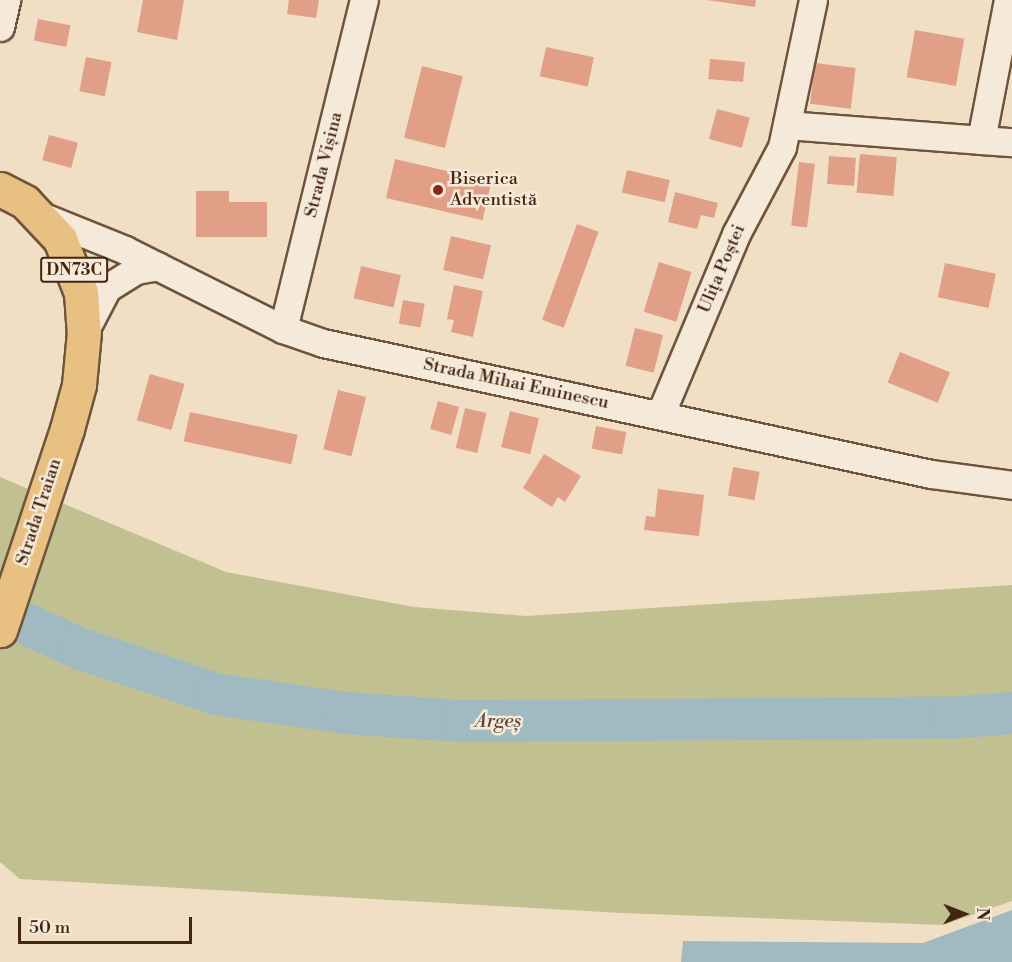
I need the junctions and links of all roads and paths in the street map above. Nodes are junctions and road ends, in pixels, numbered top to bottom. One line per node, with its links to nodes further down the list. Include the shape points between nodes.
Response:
1 (6, 0): 5 (street)
2 (364, 0): 12 (street, Strada Vișina)
3 (813, 0): 6 (street, Ulița Poștei)
4 (1008, 0): 7 (street)
5 (0, 27)
6 (787, 125): 7 (street); 14 (street, Ulița Poștei, via 775,164 736,234)
7 (981, 140): 8 (street)
8 (1012, 142)
9 (0, 189): 10 (main road, DN73C)
10 (41, 216): 11 (street, Strada Mihai Eminescu); 13 (main road, DN73C, via 70,260 81,293)
11 (158, 266): 12 (street, Strada Mihai Eminescu); 13 (street, DN73C, via 136,270 107,288)
12 (283, 329): 14 (street, Strada Mihai Eminescu, via 323,343)
13 (84, 332): 16 (main road, Strada Traian / DN73C, via 79,385 67,429)
14 (660, 415): 15 (street, Strada Mihai Eminescu, via 931,474)
15 (1012, 485)
16 (0, 630)

